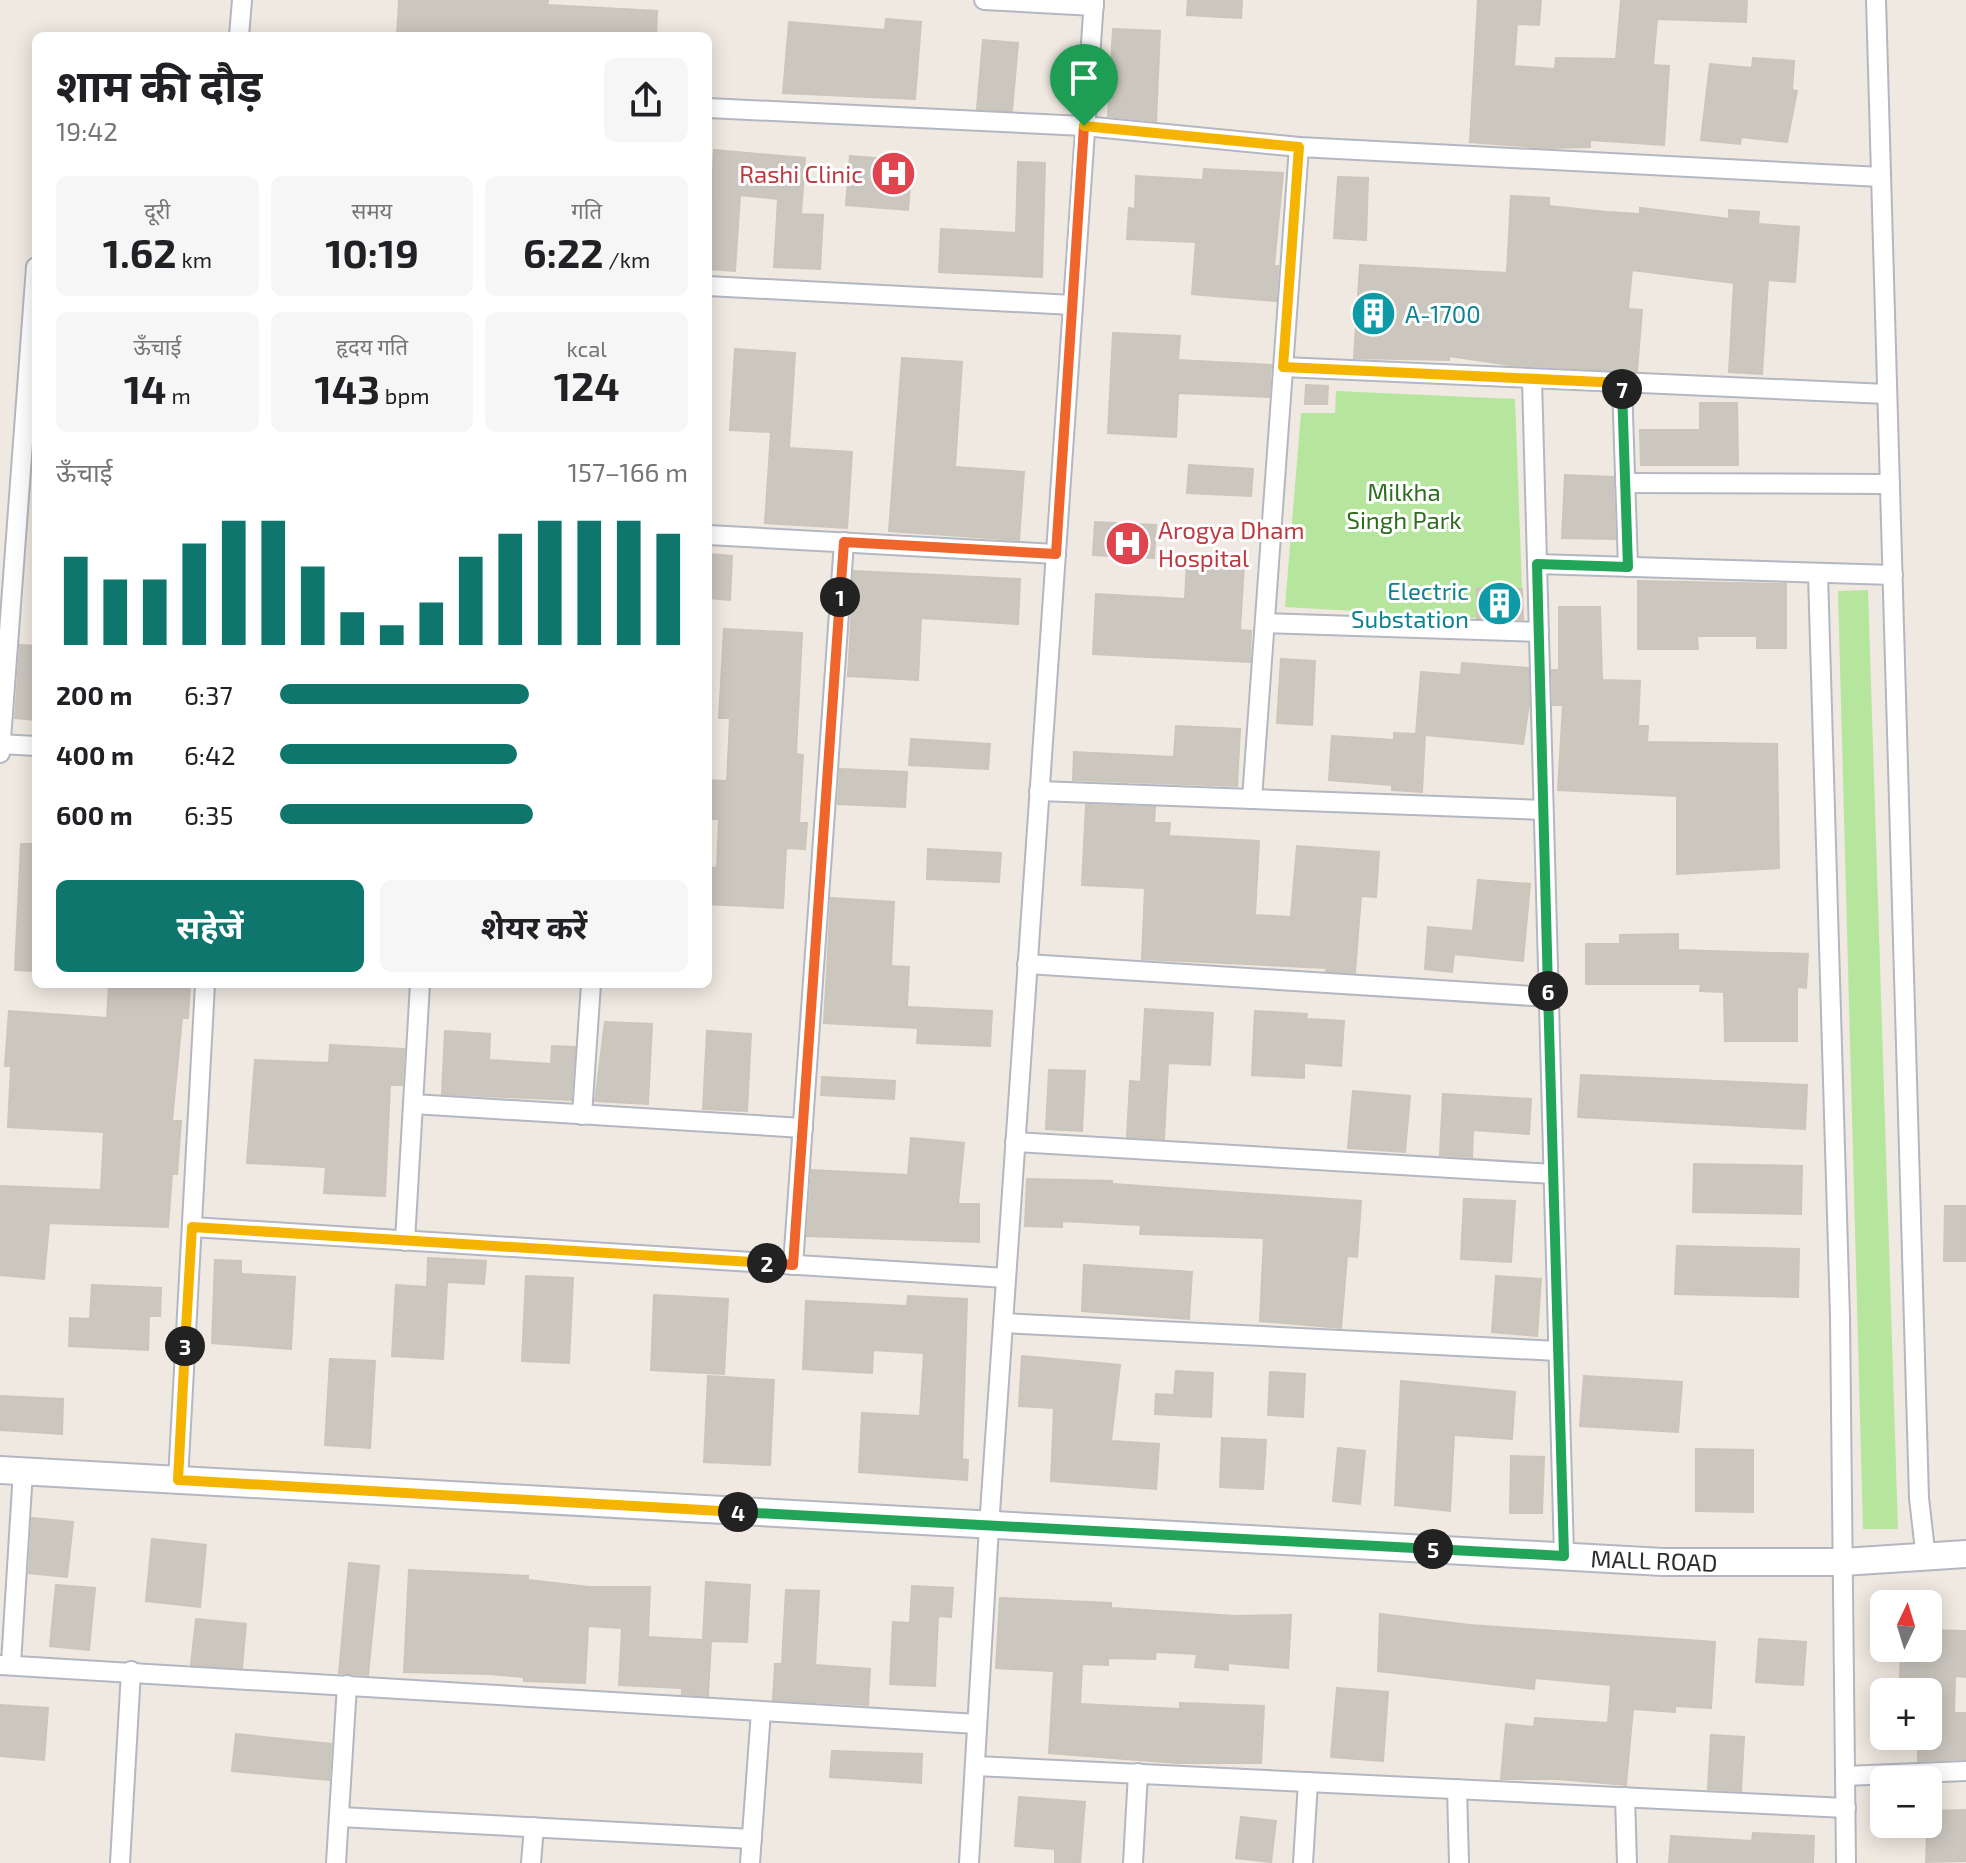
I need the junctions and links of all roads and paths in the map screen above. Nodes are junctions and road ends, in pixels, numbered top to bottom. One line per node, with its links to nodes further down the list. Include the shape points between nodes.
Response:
1 (242, 0): 5 (street)
2 (984, 0): 4 (street)
3 (1876, 0): 9 (street)
4 (1094, 3): 7 (street)
5 (239, 32)
6 (712, 108): 7 (street)
7 (1084, 126): 8 (street); 11 (street)
8 (1299, 147): 9 (street); 13 (street)
9 (1881, 177): 16 (street)
10 (712, 286): 11 (street)
11 (1073, 305): 21 (street)
12 (32, 320): 28 (street)
13 (1283, 367): 14 (street); 26 (street)
14 (1532, 379): 15 (street); 22 (street)
15 (1622, 383): 16 (street); 17 (street)
16 (1887, 394): 18 (street)
17 (1625, 483): 18 (street); 23 (street)
18 (1890, 484): 25 (street)
19 (712, 535): 20 (street)
20 (844, 542): 21 (street); 41 (street)
21 (1056, 554): 31 (street)
22 (1537, 564): 23 (street); 27 (street)
23 (1628, 567): 24 (street)
24 (1818, 574): 25 (street); 56 (street)
25 (1893, 575): 55 (street, via 1919,1498)
26 (1265, 623): 27 (street); 32 (street)
27 (1539, 632): 33 (street)
28 (0, 744): 29 (street); 30 (street)
29 (32, 746)
30 (0, 753)
31 (1039, 791): 32 (street); 34 (street)
32 (1252, 799): 33 (street)
33 (1543, 810): 38 (street)
34 (1027, 964): 38 (street); 42 (street)
35 (205, 988): 44 (street)
36 (420, 988): 39 (street)
37 (591, 988): 40 (street)
38 (1548, 997): 43 (street)
39 (413, 1104): 40 (street); 45 (street)
40 (582, 1115): 41 (street)
41 (803, 1128): 46 (street)
42 (1015, 1142): 43 (street); 47 (street)
43 (1553, 1174): 49 (street)
44 (192, 1227): 45 (street); 51 (street)
45 (405, 1241): 46 (street)
46 (793, 1265): 47 (street)
47 (1006, 1278): 48 (street)
48 (1003, 1323): 49 (street); 52 (street)
49 (1558, 1351): 54 (street)
50 (11, 1470): 51 (street, MALL ROAD); 57 (street)
51 (178, 1480): 52 (street, MALL ROAD)
52 (989, 1527): 54 (street, MALL ROAD); 61 (street)
53 (1966, 1554): 55 (street, MALL ROAD)
54 (1564, 1556): 56 (street, MALL ROAD)
55 (1926, 1559): 56 (street, MALL ROAD)
56 (1843, 1562): 65 (street)
57 (5, 1664): 58 (street)
58 (131, 1671): 59 (street); 73 (street)
59 (347, 1685): 60 (street); 70 (street)
60 (761, 1711): 61 (street); 72 (street)
61 (977, 1724): 62 (street)
62 (975, 1766): 64 (street); 77 (street)
63 (1966, 1771): 65 (street)
64 (1138, 1773): 66 (street); 78 (street)
65 (1845, 1776): 69 (street)
66 (1308, 1782): 67 (street); 79 (street)
67 (1457, 1789): 68 (street); 80 (street)
68 (1625, 1797): 69 (street); 81 (street)
69 (1846, 1808): 82 (street)
70 (340, 1817): 71 (street); 74 (street)
71 (534, 1827): 72 (street); 75 (street)
72 (752, 1839): 76 (street)
73 (120, 1863)
74 (336, 1863)
75 (531, 1863)
76 (750, 1863)
77 (969, 1863)
78 (1133, 1863)
79 (1303, 1863)
80 (1459, 1863)
81 (1627, 1863)
82 (1846, 1863)

